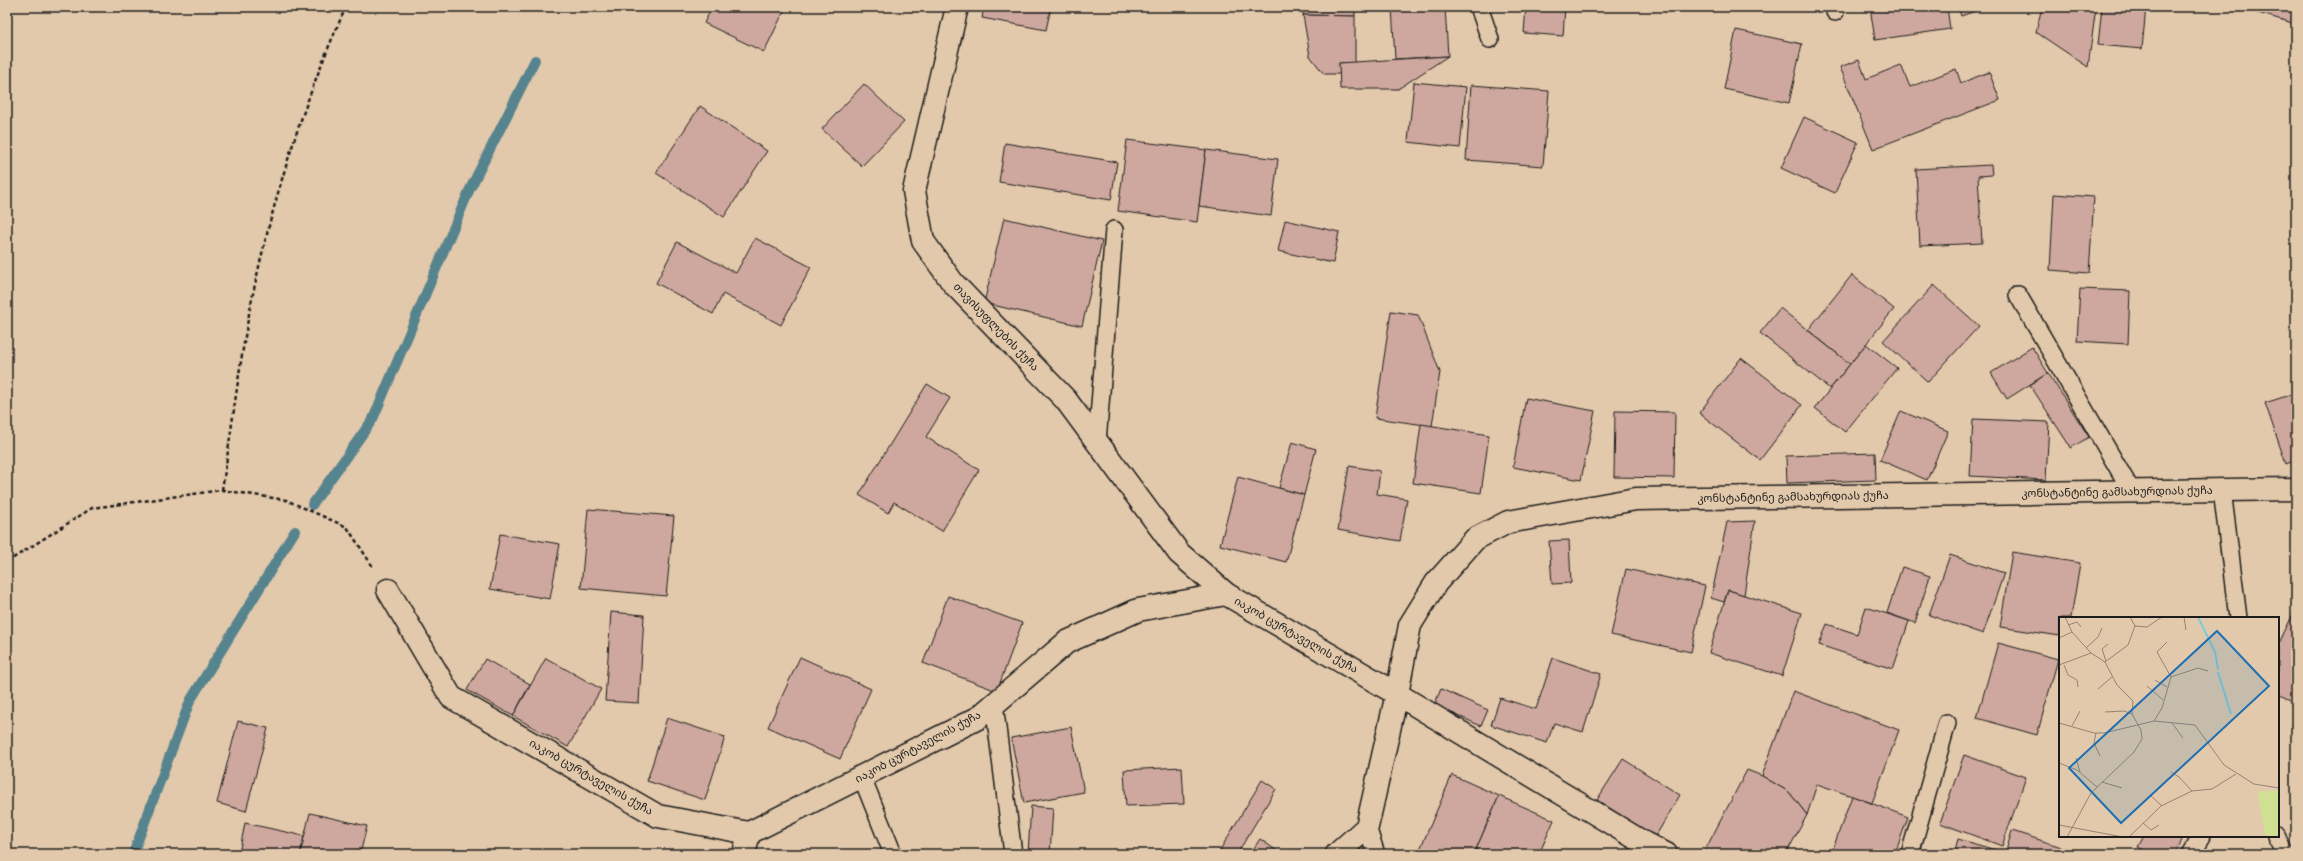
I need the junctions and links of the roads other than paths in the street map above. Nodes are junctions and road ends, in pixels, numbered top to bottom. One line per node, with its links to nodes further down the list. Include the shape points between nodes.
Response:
1 (957, 7): 6 (street, თავისუფლების ქუჩა, via 914,191 923,241 954,283 1066,400)
2 (1480, 7): 3 (lane)
3 (1490, 39)
4 (1114, 230): 6 (lane)
5 (2018, 295): 9 (lane)
6 (1097, 442): 11 (street, თავისუფლების ქუჩა, via 1178,553)
7 (2296, 489): 8 (street, კონსტანტინე გამსახურდიას ქუჩა)
8 (2222, 490): 9 (street, კონსტანტინე გამსახურდიას ქუჩა); 12 (lane)
9 (2132, 492): 13 (street, კონსტანტინე გამსახურდიას ქუჩა, via 1636,499 1508,522 1475,538 1436,583 1410,626)
10 (388, 590): 18 (street, იაკობ ცურტაველის ქუჩა, via 451,698 658,816)
11 (1226, 594): 13 (street, იაკობ ცურტაველის ქუჩა); 14 (street, იაკობ ცურტაველის ქუჩა, via 1138,610 1067,642)
12 (2238, 617)
13 (1397, 694): 17 (street, კონსტანტინე გამსახურდიას ქუჩა); 26 (street, იაკობ ცურტაველის ქუჩა)
14 (994, 704): 16 (street, იაკობ ცურტაველის ქუჩა, via 978,718); 23 (lane)
15 (1947, 723): 27 (lane)
16 (862, 777): 18 (street, იაკობ ცურტაველის ქუჩა); 22 (lane)
17 (1367, 826): 24 (street); 25 (lane)
18 (749, 833): 21 (street)
19 (2201, 837): 28 (lane)
20 (2277, 837): 29 (lane)
21 (744, 854)
22 (894, 854)
23 (1013, 854)
24 (1336, 854)
25 (1376, 854)
26 (1666, 854)
27 (1910, 854)
28 (2191, 854)
29 (2286, 854)

